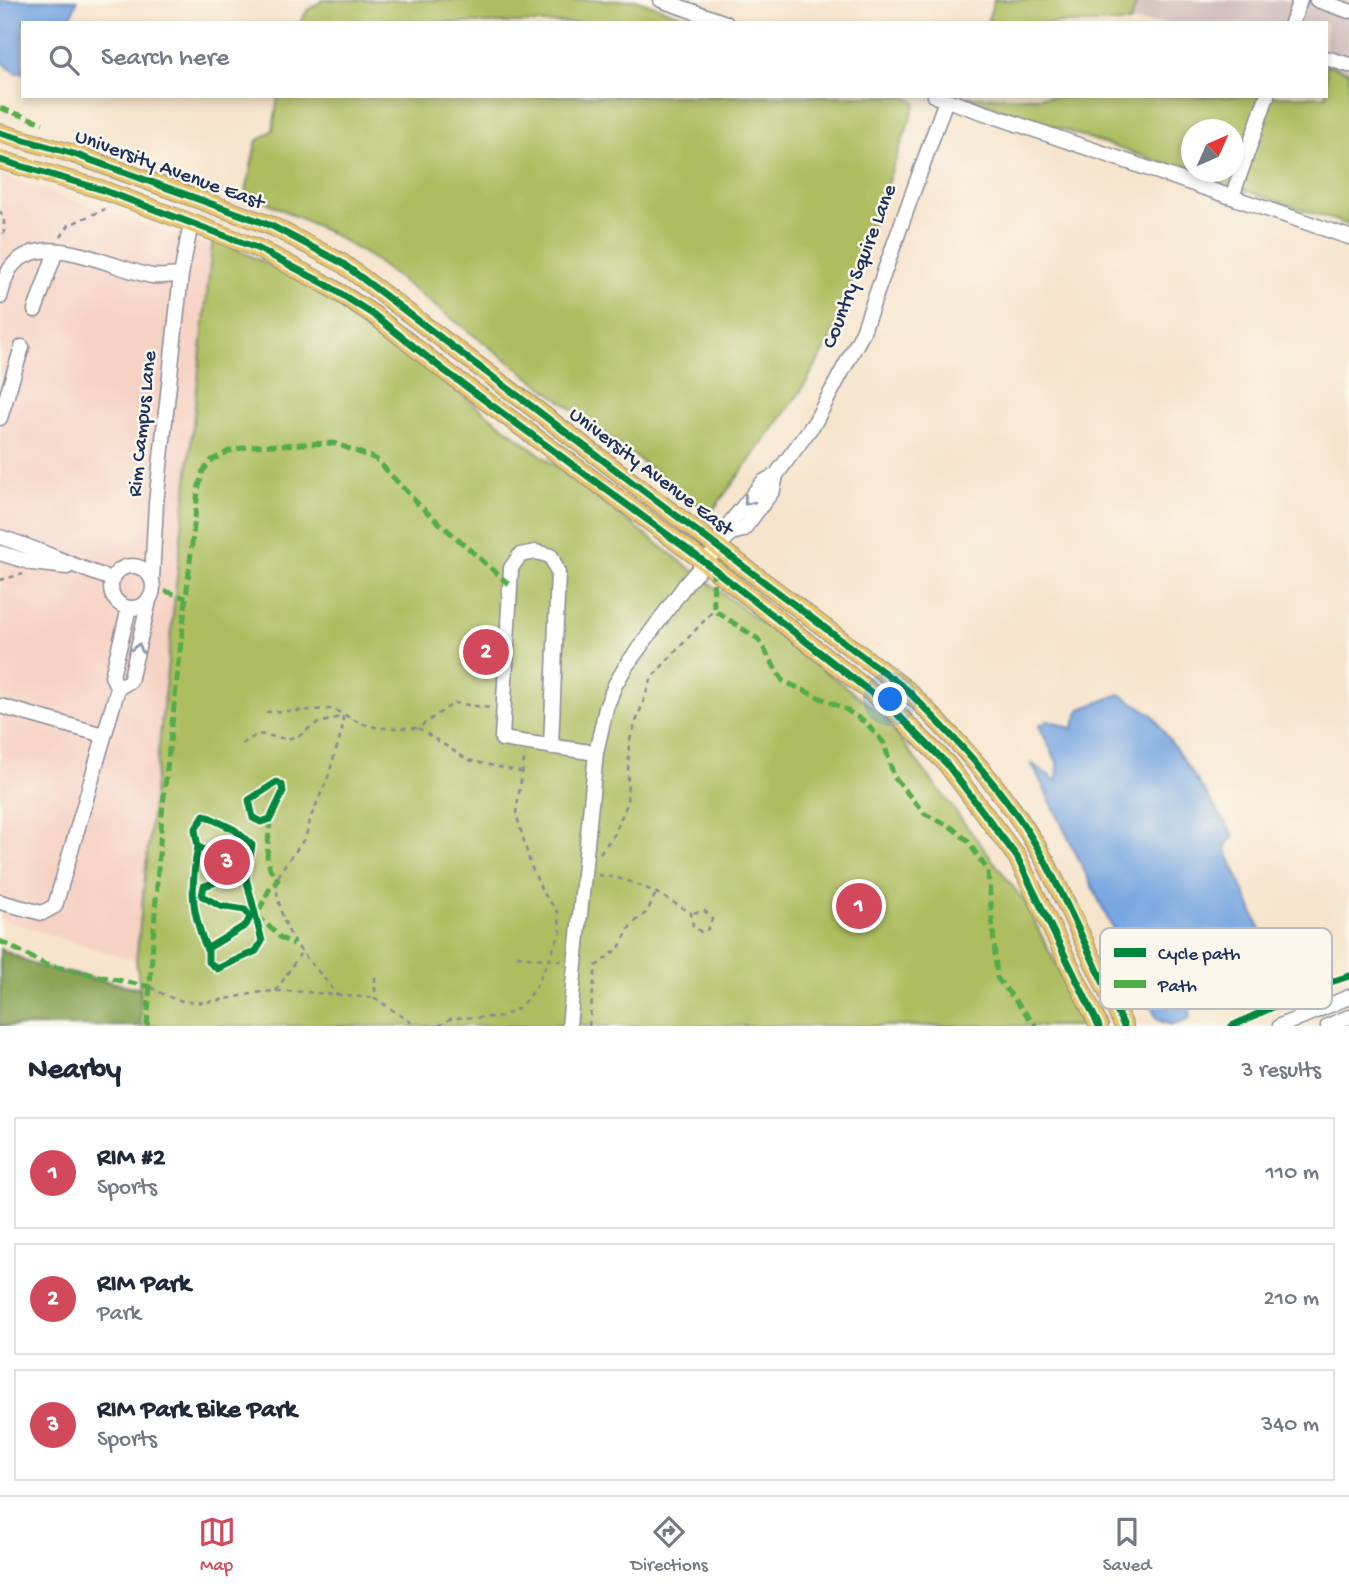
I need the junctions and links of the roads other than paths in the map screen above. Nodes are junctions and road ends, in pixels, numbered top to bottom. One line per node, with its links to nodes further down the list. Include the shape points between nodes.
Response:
1 (661, 0): 5 (street)
2 (1300, 0): 6 (street)
3 (1317, 0): 4 (street)
4 (1349, 11)
5 (720, 21)
6 (1293, 21)
7 (1328, 59): 8 (street)
8 (1349, 65)
9 (940, 98): 13 (street); 23 (street, Country Squire Lane, via 862,334 816,422 776,475 763,482 730,523)
10 (1266, 98): 13 (street)
11 (0, 133): 23 (main road, University Avenue East, via 74,154 260,221 342,263)
12 (0, 160): 14 (main road, University Avenue East, via 100,189)
13 (1232, 197): 15 (street)
14 (191, 223): 17 (street, Rim Campus Lane); 25 (main road, University Avenue East, via 259,249 374,315)
15 (1349, 237)
16 (55, 249): 17 (street, via 154,276); 18 (street, via 15,263); 19 (street)
17 (181, 275): 27 (street, Rim Campus Lane)
18 (0, 297)
19 (35, 310)
20 (22, 347): 21 (street)
21 (0, 418)
22 (0, 537): 26 (street)
23 (725, 540): 25 (street, Country Squire Lane); 37 (main road, University Avenue East, via 907,690 962,744 1044,860)
24 (0, 553): 26 (street, via 32,564)
25 (706, 563): 35 (street, Country Squire Lane, via 626,666 606,708); 44 (main road, University Avenue East, via 892,709 946,763 1017,857)
26 (76, 568): 28 (street)
27 (152, 578): 28 (street, via 132,565); 29 (street, via 154,590)
28 (112, 579): 30 (street, via 112,594)
29 (149, 601): 30 (street); 31 (street, one-way to 29, via 130,681)
30 (129, 608): 31 (street, via 112,676)
31 (118, 688): 33 (street)
32 (0, 706): 33 (street)
33 (103, 735): 36 (street, via 55,906 42,914)
34 (551, 747): 34 (street, via 502,739 511,568 520,555 536,552 551,556 558,573); 35 (street)
35 (596, 753): 43 (street, Country Squire Lane)
36 (0, 902)
37 (1100, 976)
38 (1349, 997): 39 (street)
39 (1332, 1004)
40 (1116, 1009): 45 (main road, University Avenue East)
41 (1320, 1009): 46 (street)
42 (1349, 1017): 47 (street)
43 (569, 1026)
44 (1099, 1026)
45 (1124, 1026)
46 (1280, 1026)
47 (1328, 1026)

